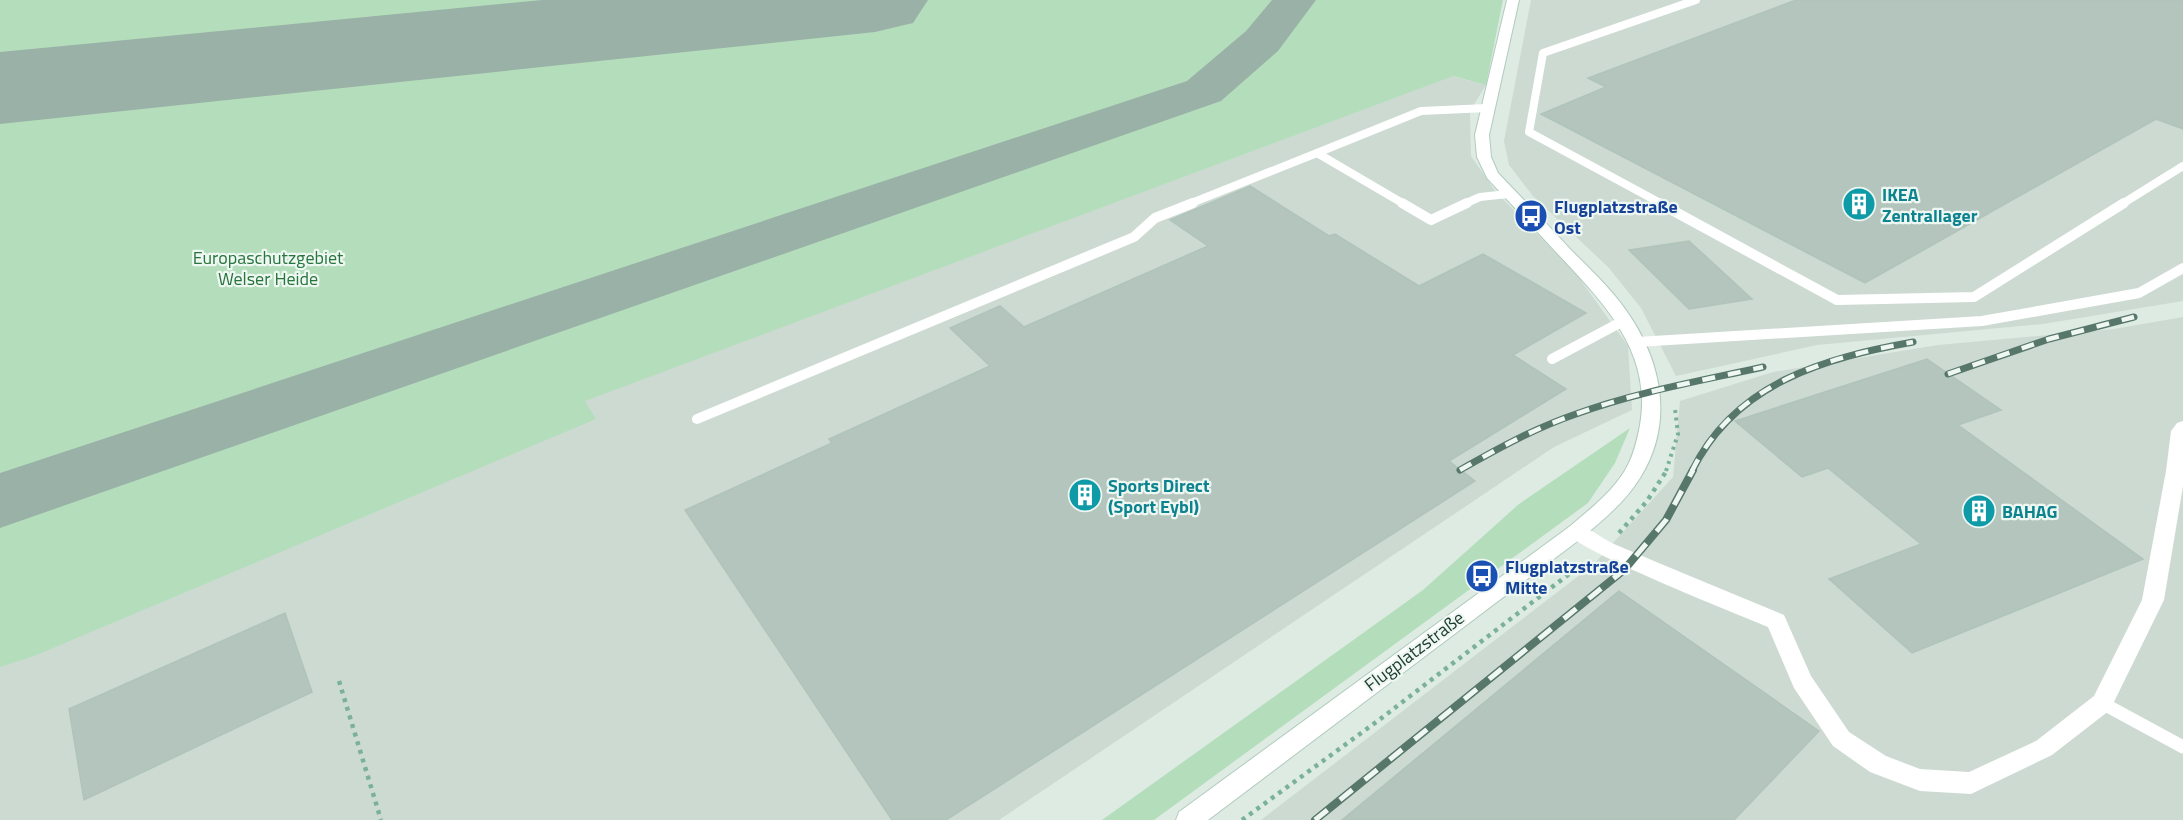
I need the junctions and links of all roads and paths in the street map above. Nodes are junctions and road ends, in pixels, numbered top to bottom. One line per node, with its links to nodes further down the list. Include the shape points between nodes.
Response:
1 (1514, 0): 3 (street, Flugplatzstraße)
2 (1696, 0): 5 (lane, via 1543,53 1528,132 1837,300 1974,297)
3 (1488, 108): 4 (lane, via 1421,111); 6 (street, Flugplatzstraße, via 1482,135 1484,157 1492,175)
4 (1317, 153): 6 (lane, via 1431,220 1480,197); 12 (lane, via 1155,218 1134,237)
5 (2183, 166)
6 (1508, 194): 8 (street, Flugplatzstraße, via 1583,269)
7 (2183, 268): 9 (lane, via 2139,293 1982,321)
8 (1625, 320): 9 (street, Flugplatzstraße); 10 (lane)
9 (1637, 342): 14 (street, Flugplatzstraße, via 1653,403 1646,445 1632,475 1608,505)
10 (1552, 359)
11 (1675, 406): 15 (path, via 1677,436 1664,478 1637,515)
12 (697, 418)
13 (2183, 427): 17 (street, via 2153,600)
14 (1576, 532): 15 (street); 20 (street, Flugplatzstraße)
15 (1604, 548): 17 (street, via 1776,621 1802,681 1841,739 1878,764 1920,780 1971,783 2044,748); 21 (path)
16 (339, 681): 19 (path)
17 (2102, 702): 18 (lane)
18 (2183, 747)
19 (381, 820)
20 (1188, 820)
21 (1242, 820)

